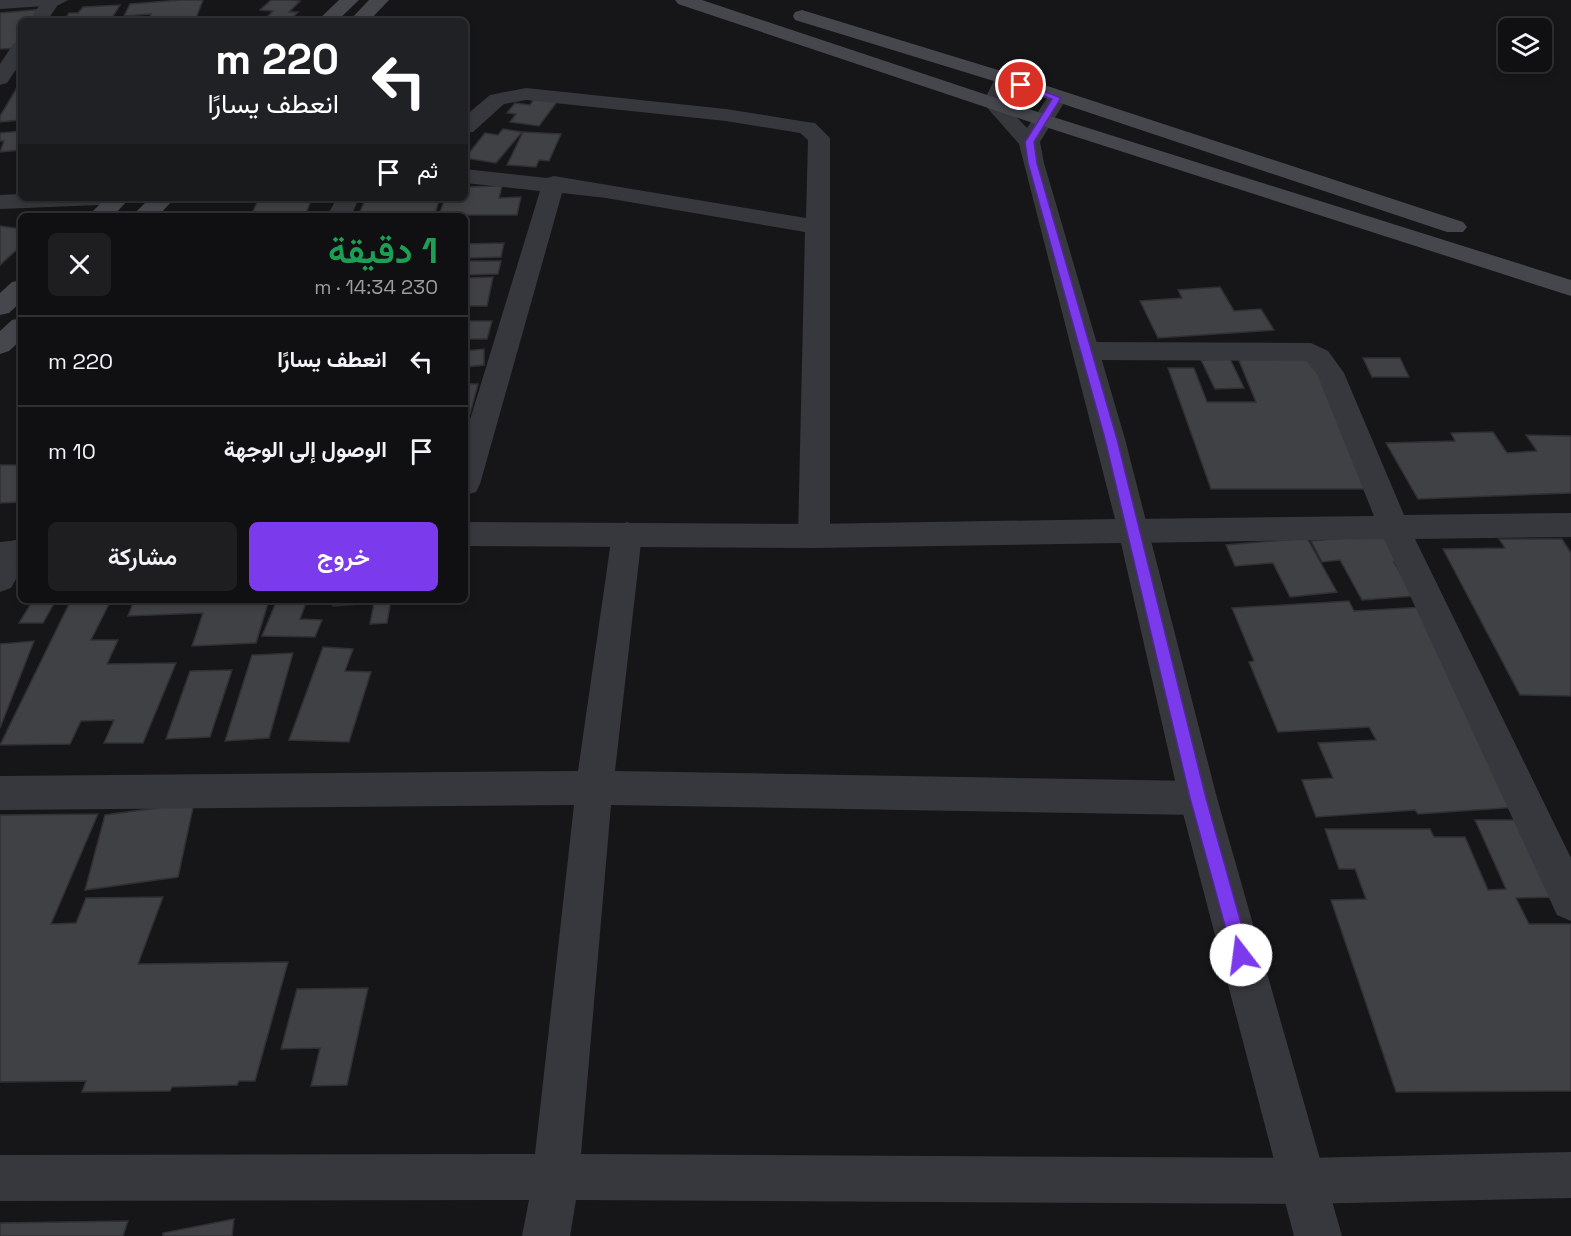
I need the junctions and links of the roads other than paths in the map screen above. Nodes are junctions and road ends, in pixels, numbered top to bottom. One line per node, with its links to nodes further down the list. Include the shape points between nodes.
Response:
1 (52, 0): 2 (street); 6 (street); 8 (street)
2 (59, 0)
3 (350, 0): 9 (main road)
4 (380, 0): 10 (main road)
5 (684, 0): 15 (main road)
6 (0, 4)
7 (786, 11): 12 (main road)
8 (40, 18)
9 (329, 18)
10 (361, 18)
11 (18, 52): 13 (street)
12 (1004, 78): 14 (main road); 15 (street)
13 (0, 79)
14 (1057, 98): 17 (street); 27 (main road)
15 (993, 103): 17 (main road)
16 (468, 124): 26 (street, via 497,99 526,94 726,115 807,128 819,138)
17 (1036, 131): 28 (main road); 33 (street, via 1033,163)
18 (468, 176): 19 (street)
19 (554, 183): 26 (street); 34 (street)
20 (25, 201): 23 (street)
21 (116, 201): 24 (main road)
22 (161, 201): 25 (main road)
23 (0, 202)
24 (102, 213)
25 (147, 213)
26 (816, 227): 40 (street)
27 (1470, 232)
28 (1571, 288)
29 (18, 291): 30 (main road)
30 (0, 307)
31 (18, 329): 32 (main road)
32 (0, 345)
33 (1087, 351): 36 (street, via 1311,352 1330,373); 37 (street)
34 (468, 473)
35 (1571, 525): 36 (street)
36 (1394, 527): 37 (street); 46 (street)
37 (1133, 531): 40 (street); 45 (street)
38 (468, 534): 39 (street)
39 (627, 534): 40 (street); 43 (street)
40 (814, 536)
41 (12, 552): 42 (street)
42 (0, 579)
43 (594, 788): 44 (street); 45 (street); 49 (street)
44 (0, 793)
45 (1198, 798): 51 (street)
46 (1559, 845): 47 (street)
47 (1571, 901)
48 (1571, 1175): 51 (street)
49 (556, 1176): 50 (street); 51 (street); 52 (street)
50 (0, 1178)
51 (1303, 1181): 53 (street)
52 (546, 1236)
53 (1318, 1236)

